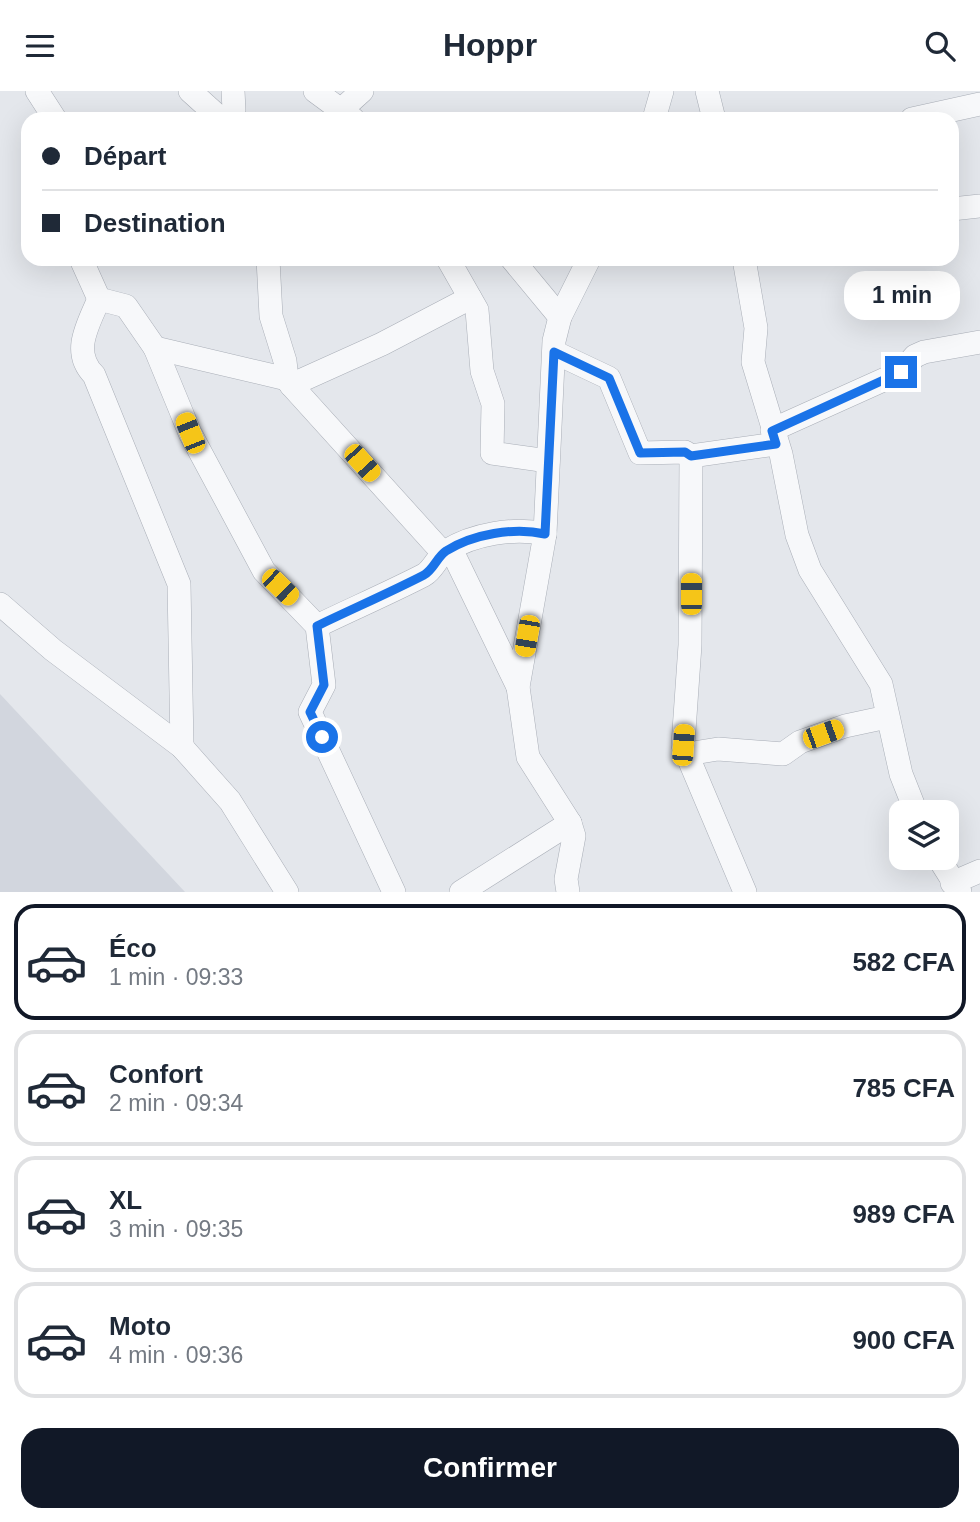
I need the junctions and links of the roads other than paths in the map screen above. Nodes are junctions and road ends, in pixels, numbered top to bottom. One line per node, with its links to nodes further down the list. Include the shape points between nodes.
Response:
1 (37, 91): 9 (street)
2 (190, 91): 10 (street)
3 (233, 91): 11 (street)
4 (315, 91): 12 (street)
5 (362, 91): 13 (street)
6 (662, 91): 14 (street)
7 (707, 91): 15 (street)
8 (980, 104): 16 (street)
9 (50, 112)
10 (214, 112)
11 (231, 112)
12 (343, 112)
13 (349, 112)
14 (656, 112)
15 (712, 112)
16 (944, 112)
17 (980, 206): 18 (street)
18 (959, 208)
19 (83, 266): 26 (street)
20 (268, 266): 31 (street, via 271,316)
21 (452, 266): 25 (street)
22 (518, 266): 27 (street)
23 (586, 266): 27 (street)
24 (745, 266): 32 (street, via 755,328 753,362)
25 (470, 298): 31 (street, via 382,344); 34 (street, via 477,310 482,372 493,404 492,453)
26 (99, 299): 29 (street, via 126,306); 41 (street, via 84,333 83,358 180,584)
27 (560, 317): 30 (street)
28 (980, 342): 32 (street, via 924,352 901,372)
29 (155, 348): 31 (street); 38 (street, via 190,433 264,571)
30 (554, 352): 33 (street, via 609,378 640,453 685,452); 34 (street)
31 (289, 382): 36 (street)
32 (774, 437): 33 (street); 40 (street, via 810,570 881,684)
33 (691, 456): 42 (street, via 690,645 683,745)
34 (548, 461): 35 (street)
35 (545, 534): 36 (street, via 484,535); 39 (street)
36 (447, 551): 38 (street, via 428,573); 39 (street)
37 (0, 604): 41 (street)
38 (317, 626): 49 (street, via 324,685 310,712)
39 (517, 687): 44 (street, via 528,757)
40 (887, 717): 42 (street, via 800,742 783,754 718,749); 43 (street)
41 (182, 747): 48 (street, via 230,800)
42 (687, 754): 52 (street)
43 (911, 800)
44 (570, 823): 50 (street); 51 (street, via 574,836)
45 (946, 870): 47 (street)
46 (980, 871): 47 (street)
47 (956, 887)
48 (287, 892)
49 (394, 892)
50 (461, 892)
51 (568, 892)
52 (745, 892)

